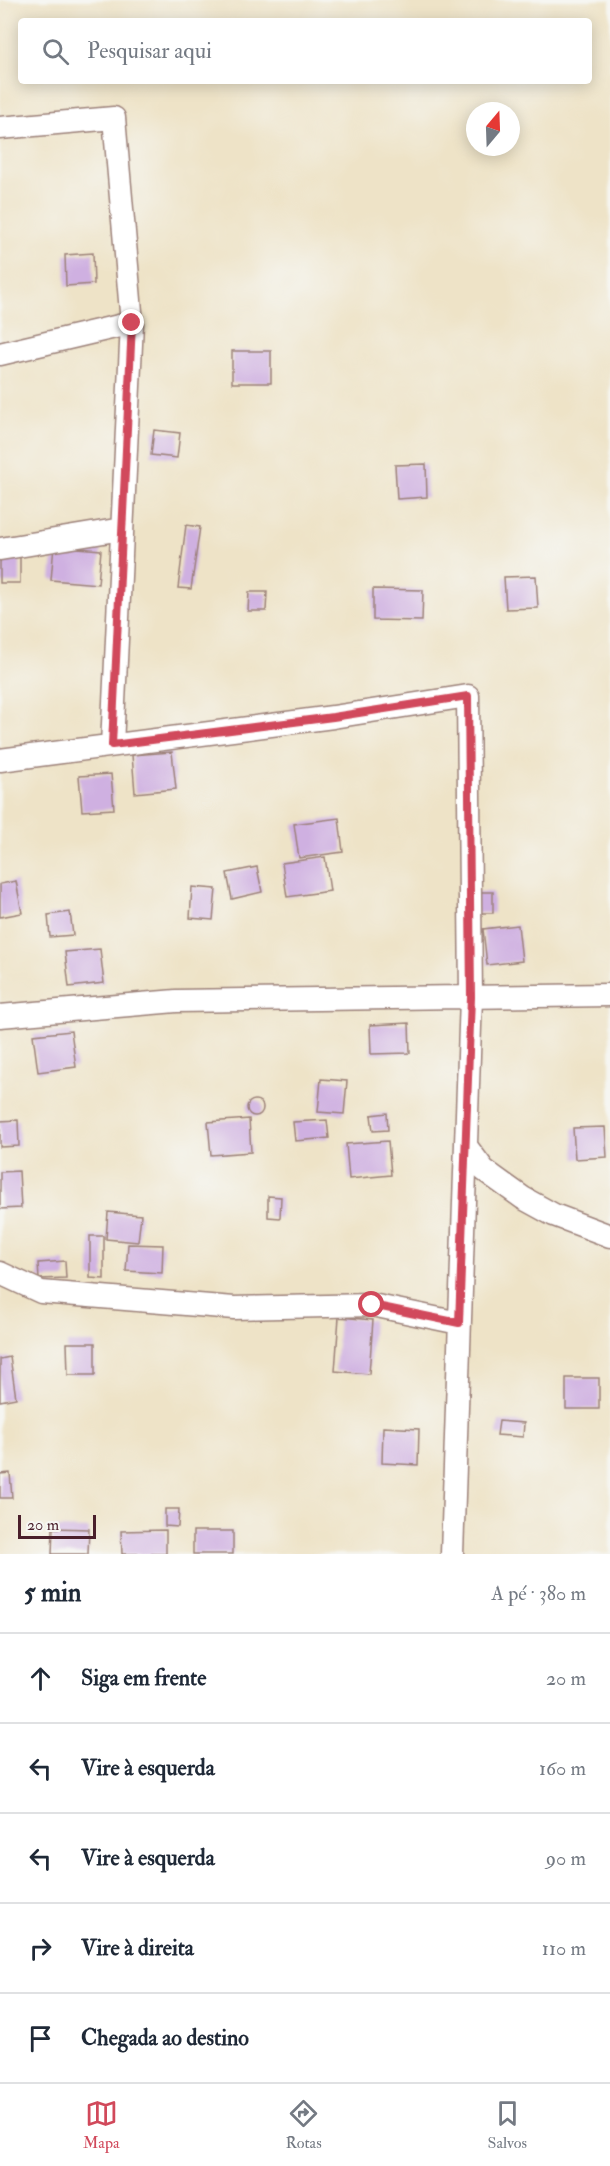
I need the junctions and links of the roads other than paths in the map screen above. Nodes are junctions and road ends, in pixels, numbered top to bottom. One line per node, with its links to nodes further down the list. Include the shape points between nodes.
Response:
1 (0, 128): 2 (street, via 114,118)
2 (132, 323): 3 (street); 4 (street)
3 (0, 354)
4 (122, 529): 5 (street); 6 (street)
5 (0, 549)
6 (112, 745): 7 (street); 9 (street, via 468,696)
7 (0, 760)
8 (610, 995): 9 (street)
9 (471, 997): 10 (street, via 176,1001); 11 (street)
10 (0, 1016)
11 (466, 1146): 12 (street, via 484,1170 523,1198 554,1215); 14 (street)
12 (610, 1236)
13 (0, 1273): 14 (street, via 41,1292 234,1308 372,1305)
14 (459, 1323): 15 (street)
15 (452, 1554)

